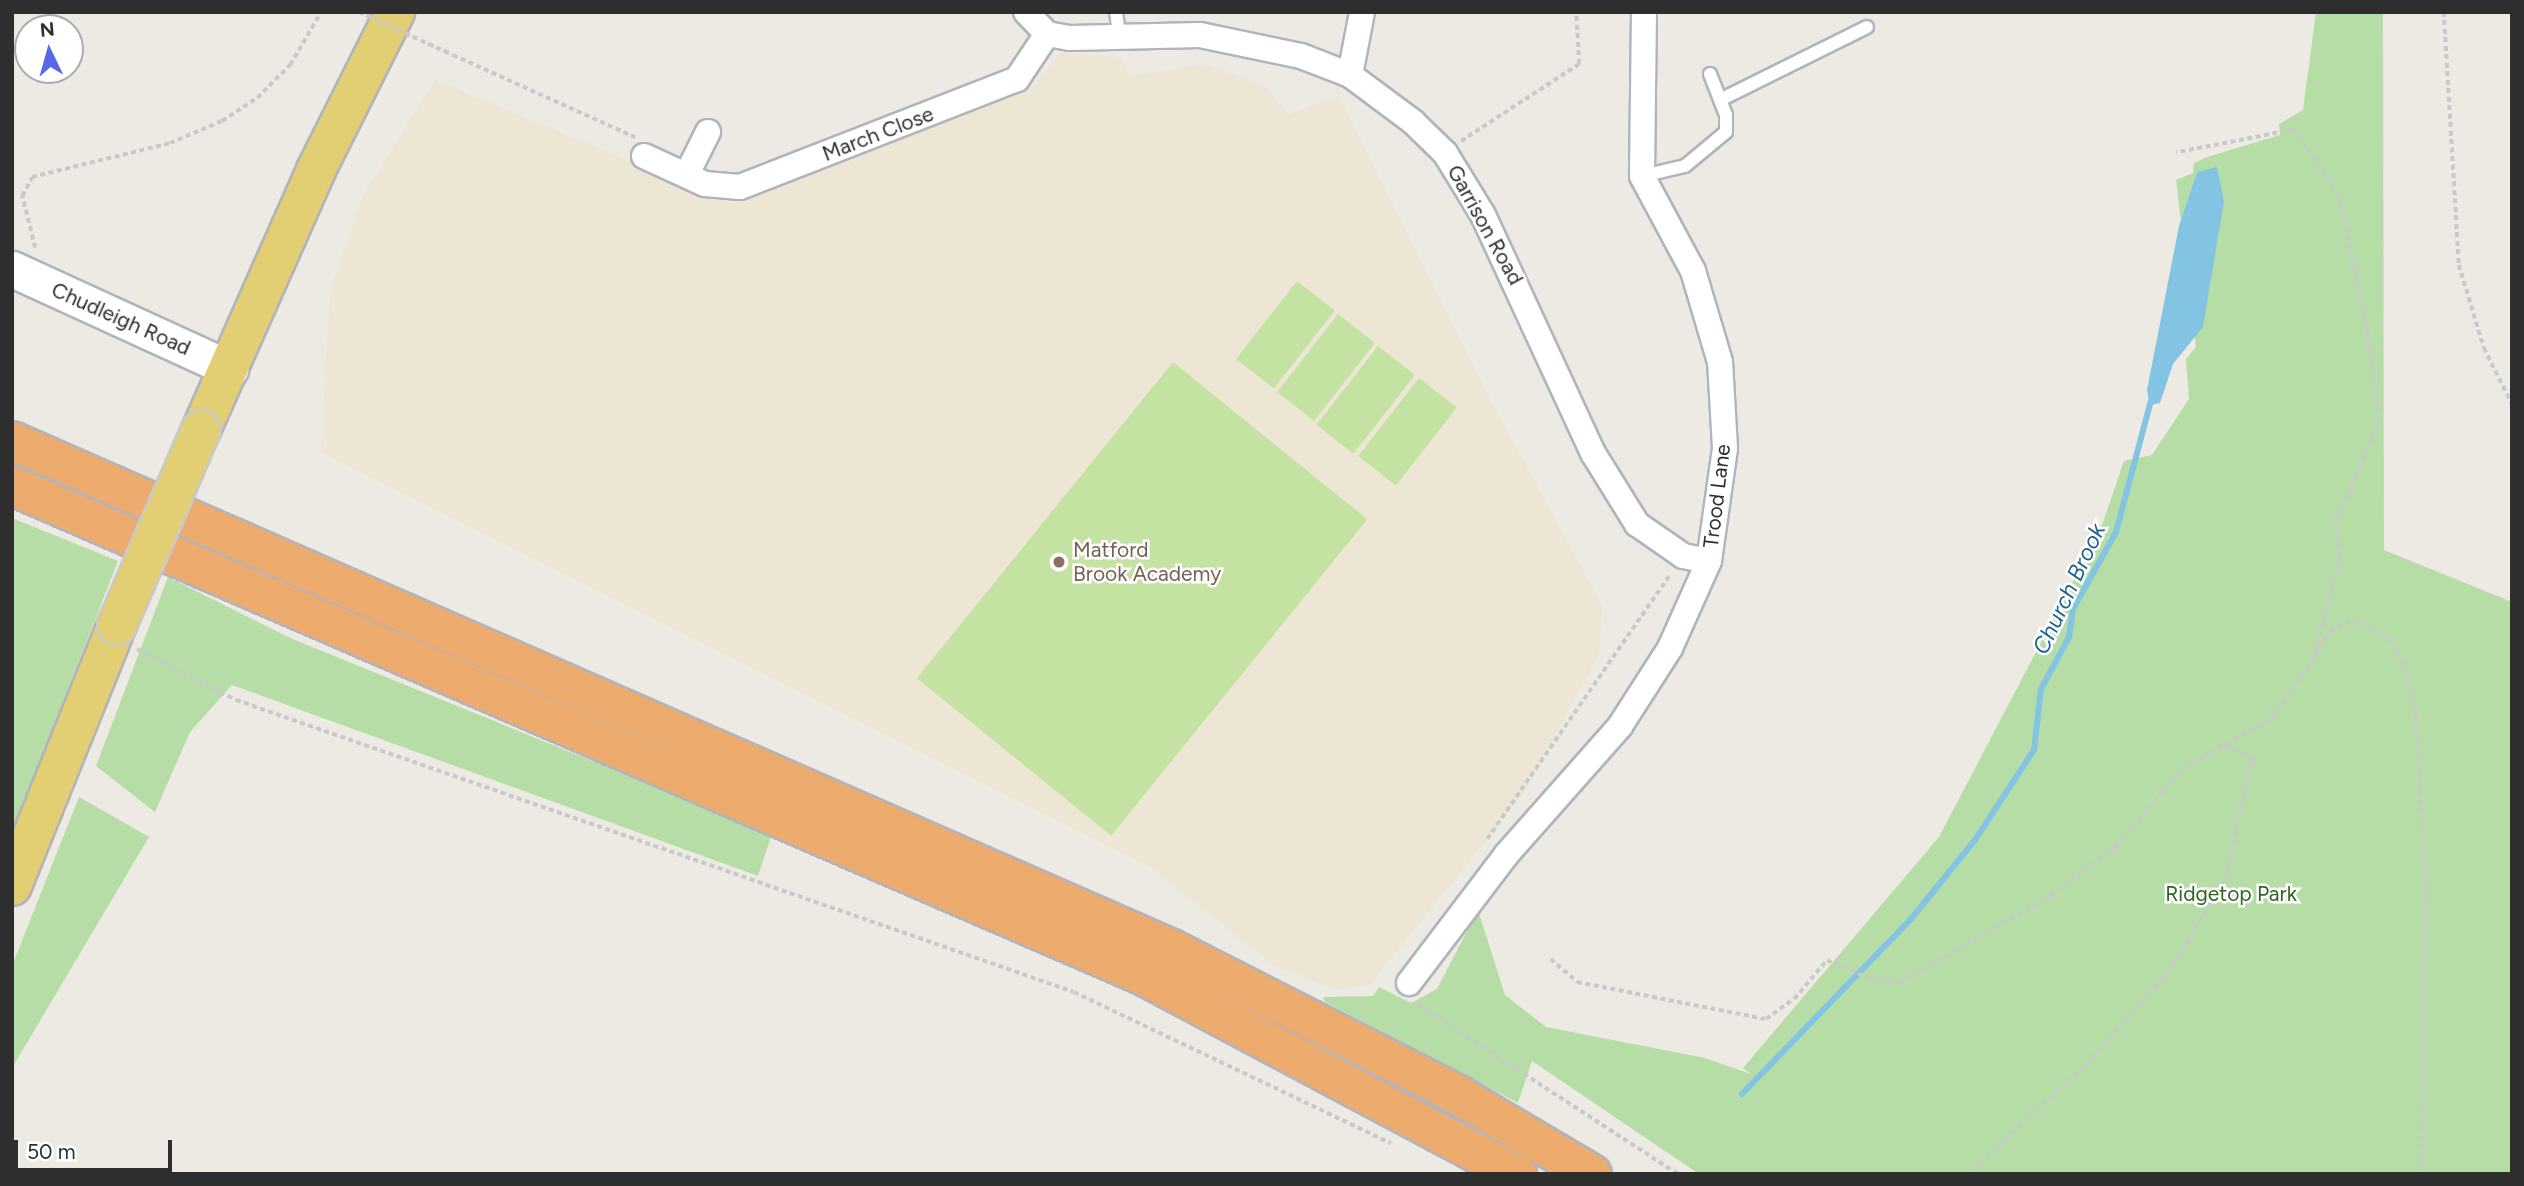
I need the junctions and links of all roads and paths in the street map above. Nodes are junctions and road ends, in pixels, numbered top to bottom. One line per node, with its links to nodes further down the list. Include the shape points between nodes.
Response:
1 (321, 12): 22 (path, via 290,65 222,121 170,143 23,184 36,254)
2 (359, 12): 19 (path, bridge, via 621,128 635,137)
3 (395, 12): 23 (main road, via 316,170)
4 (1026, 12): 11 (street)
5 (1116, 12): 12 (lane)
6 (1362, 12): 14 (street)
7 (1576, 12): 17 (path, via 1579,64 1530,91)
8 (1644, 12): 21 (street, Trood Lane)
9 (2444, 12): 24 (path, via 2459,265 2484,348)
10 (1867, 27): 15 (lane)
11 (1048, 34): 12 (street, Garrison Road); 20 (street, March Close, via 1031,66 991,91 740,187 705,184)
12 (1120, 41): 14 (street, Garrison Road, via 1224,38)
13 (1710, 74): 15 (lane)
14 (1350, 75): 17 (street, Garrison Road)
15 (1720, 100): 21 (lane, via 1726,132 1713,148 1685,166)
16 (708, 132): 20 (street)
17 (1445, 153): 27 (street, Garrison Road, via 1483,215 1593,453 1637,524)
18 (2176, 153): 30 (path, via 2294,130 2339,196 2379,421 2335,523 2340,558)
19 (644, 156): 20 (street, March Close)
20 (687, 174)
21 (1642, 176): 28 (street, Trood Lane, via 1693,271 1720,362 1725,448)
22 (20, 273): 23 (street, Chudleigh Road)
23 (230, 369): 29 (main road, bridge)
24 (2512, 404)
25 (12, 441): 38 (highway, via 1172,949 1460,1097)
26 (12, 486): 37 (highway, via 1142,975)
27 (1684, 556): 28 (street, Garrison Road); 32 (path)
28 (1709, 561): 35 (street, Trood Lane, via 1670,648 1620,726 1506,855)
29 (116, 631): 33 (main road); 36 (path, via 236,700 1074,992)
30 (2312, 661): 31 (path, via 2272,718); 41 (path, via 2330,631 2352,619 2389,639 2406,669 2416,715 2426,881)
31 (2220, 745): 34 (path, via 2182,769 2115,847 2050,896 1900,982 1870,979 1827,960 1794,999 1766,1018 1577,982); 40 (path, via 2252,758 2225,878 2173,966 2086,1064)
32 (1480, 850)
33 (12, 886)
34 (1551, 959)
35 (1409, 983): 39 (path, via 1410,996 1425,1012)
36 (1400, 1147)
37 (1517, 1174)
38 (1592, 1174)
39 (1678, 1174)
40 (1968, 1174)
41 (2422, 1174)

